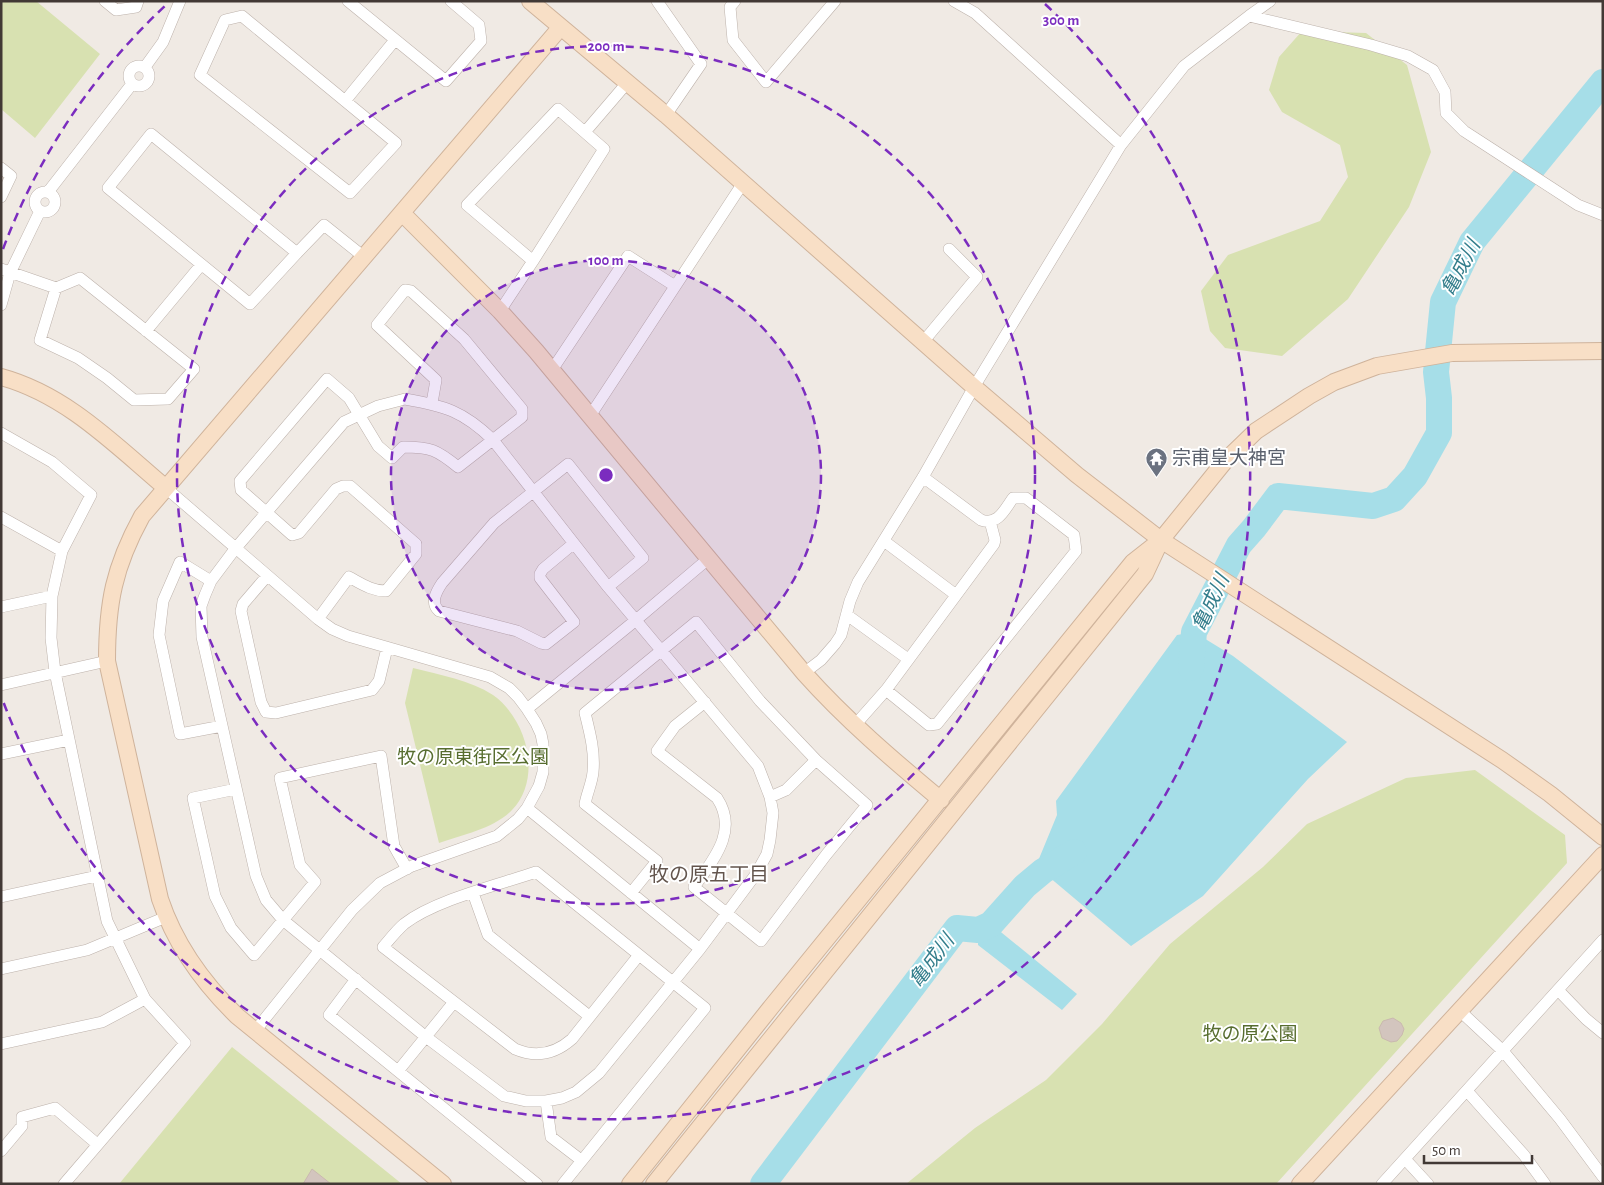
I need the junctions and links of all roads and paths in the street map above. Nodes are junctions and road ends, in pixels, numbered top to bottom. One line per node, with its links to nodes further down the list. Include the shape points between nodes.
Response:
1 (105, 1): 2 (street, via 116,10 136,7)
2 (138, 1)
3 (180, 1): 30 (street, via 163,42 145,67 149,73 147,83 142,86 132,84 48,192 54,196 54,206 49,211 40,211)
4 (348, 1): 14 (street)
5 (451, 1): 14 (street, via 479,25 481,40 446,81)
6 (530, 1): 13 (street)
7 (657, 1): 17 (street, via 701,64)
8 (735, 1): 9 (street, via 730,7 733,40 766,82)
9 (835, 1)
10 (954, 1): 19 (street, via 976,13)
11 (1270, 1): 12 (street)
12 (1249, 16): 19 (street, via 1184,66); 24 (street, via 1371,45 1408,56 1433,70 1445,92 1446,113 1464,131 1578,205)
13 (560, 28): 15 (street); 23 (street)
14 (395, 40): 16 (street)
15 (628, 83): 17 (street); 18 (street)
16 (345, 101): 16 (street, via 396,143 350,193 200,75 225,20 242,16)
17 (666, 115): 21 (street)
18 (585, 132): 28 (street, via 604,148); 28 (street, via 558,109 467,205)
19 (1121, 145): 40 (street)
20 (1, 168): 22 (street, via 10,176)
21 (743, 183): 31 (street); 36 (street)
22 (1, 197)
23 (402, 213): 27 (street); 34 (street)
24 (1603, 215)
25 (949, 249): 36 (street, via 977,277)
26 (297, 253): 27 (street, via 324,225); 29 (street, via 250,304); 29 (street, via 151,134 108,188)
27 (364, 257): 47 (street)
28 (533, 261): 34 (street)
29 (201, 265): 35 (street)
30 (6, 271): 32 (street); 33 (street)
31 (675, 286): 38 (street, via 628,256); 43 (street)
32 (56, 288): 35 (street, via 80,278); 35 (street, via 40,340 78,358 134,400 168,399 194,369)
33 (1, 305)
34 (500, 311): 38 (street)
35 (146, 331)
36 (923, 342): 40 (street)
37 (1603, 351): 52 (street, via 1452,353 1377,366 1334,382 1256,431 1225,460)
38 (552, 370): 43 (street)
39 (1, 377): 47 (street, via 29,386 68,407)
40 (974, 387): 46 (street); 52 (street, via 1077,475)
41 (432, 403): 42 (street, via 405,399); 45 (street, via 466,417); 45 (street, via 436,380 376,325 405,290 411,291 464,339 522,409 522,416)
42 (358, 415): 45 (street, via 378,446 392,458 403,447 426,447 458,467); 49 (street, via 344,422); 49 (street, via 349,398 327,379 240,481 240,490)
43 (590, 416): 57 (street)
44 (1, 434): 56 (street, via 52,462 91,495)
45 (493, 440): 48 (street)
46 (923, 478): 51 (street, via 981,520); 53 (street)
47 (166, 488): 55 (street); 70 (street, via 142,516 118,568 107,630)
48 (533, 491): 54 (street); 54 (street, via 494,523 442,583 435,607 439,611 518,631 546,644 574,622 540,574); 60 (street, via 568,464 643,558)
49 (266, 513): 55 (street); 65 (street, via 292,535 299,533 336,489 350,486 416,544 416,554 386,591 368,588 349,577)
50 (1, 517): 56 (street)
51 (990, 521): 61 (street, via 994,544); 74 (street, via 1000,517 1013,498 1026,498 1074,535 1076,551 937,724 929,725)
52 (1161, 540): 84 (street, via 1133,562); 86 (street, via 1502,760); 127 (street, via 1144,574)
53 (884, 541): 61 (street); 64 (street, via 858,582)
54 (573, 544): 60 (street)
55 (236, 548): 58 (street); 59 (street)
56 (62, 551): 62 (street)
57 (708, 559): 66 (street); 72 (street)
58 (267, 576): 65 (street); 67 (street, via 243,604 241,611 266,712 276,713 372,690 379,681)
59 (211, 581): 77 (street, via 201,606 200,621); 77 (street, via 180,562 163,601 160,635 180,734)
60 (608, 587): 66 (street)
61 (956, 595): 69 (street)
62 (52, 596): 63 (street); 71 (street, via 50,638)
63 (1, 606)
64 (847, 615): 69 (street); 72 (street, via 835,644)
65 (318, 619): 67 (street, via 348,636)
66 (636, 620): 68 (street); 76 (street)
67 (386, 648): 76 (street, via 490,676 510,688)
68 (661, 651): 75 (street); 81 (street, via 696,622 760,701); 91 (street, via 585,713 592,738 593,774 585,804 657,861)
69 (908, 659): 74 (street)
70 (108, 661): 71 (street); 94 (street)
71 (55, 672): 73 (street); 79 (street)
72 (804, 673): 78 (street)
73 (1, 684)
74 (886, 690): 78 (street)
75 (705, 702): 83 (street, via 758,766); 93 (street, via 676,726 657,751 723,806 725,830 719,851 694,886)
76 (527, 709): 85 (street, via 541,734 544,759 539,786)
77 (222, 726): 82 (street)
78 (855, 726): 84 (street)
79 (69, 740): 80 (street); 89 (street)
80 (1, 754)
81 (816, 760): 83 (street, via 786,790); 93 (street, via 867,805 761,940)
82 (236, 789): 95 (street, via 256,876 266,900); 95 (street, via 193,798 215,896 231,928 254,955)
83 (770, 796): 93 (street, via 773,813 767,854)
84 (941, 800): 126 (street)
85 (527, 808): 88 (street, via 497,836); 91 (street)
86 (1603, 837)
87 (1603, 855): 107 (street)
88 (407, 869): 95 (street, via 394,846 380,756 280,778 300,865 315,882); 99 (street, via 380,883 352,910)
89 (97, 876): 92 (street); 96 (street, via 107,921)
90 (473, 893): 100 (street, via 536,872); 106 (street, via 419,914 395,932 383,947); 108 (street, via 488,935)
91 (631, 893): 98 (street)
92 (1, 897)
93 (728, 913): 98 (street)
94 (166, 917): 96 (street); 109 (street, via 205,982)
95 (283, 920): 99 (street)
96 (116, 938): 101 (street, via 87,950); 105 (street)
97 (1603, 940): 104 (street)
98 (700, 949): 103 (street)
99 (320, 951): 102 (street); 109 (street)
100 (639, 955): 103 (street); 108 (street)
101 (1, 969)
102 (356, 979): 111 (street); 114 (street, via 328,1015)
103 (673, 982): 116 (street, via 599,1072 576,1092); 120 (street, via 705,1008)
104 (1558, 990): 110 (street); 113 (street)
105 (145, 999): 112 (street, via 102,1022); 117 (street, via 185,1043)
106 (454, 1002): 108 (street, via 515,1049 532,1054 558,1049 572,1038); 111 (street)
107 (1459, 1010): 113 (street); 128 (street)
108 (589, 1016)
109 (255, 1031): 123 (street)
110 (1603, 1033)
111 (426, 1037): 114 (street); 116 (street, via 504,1096)
112 (1, 1044)
113 (1503, 1051): 115 (street); 121 (street)
114 (398, 1071): 124 (street)
115 (1467, 1091): 119 (street); 131 (street, via 1524,1155)
116 (546, 1101): 120 (street, via 551,1137)
117 (97, 1144): 118 (street, via 55,1108 22,1117 22,1126); 122 (street)
118 (1, 1151)
119 (1405, 1159): 129 (street); 130 (street)
120 (581, 1160): 125 (street)
121 (1603, 1177)
122 (64, 1184)
123 (444, 1184)
124 (537, 1184)
125 (563, 1184)
126 (630, 1184)
127 (654, 1184)
128 (1300, 1184)
129 (1382, 1184)
130 (1428, 1184)
131 (1545, 1184)

